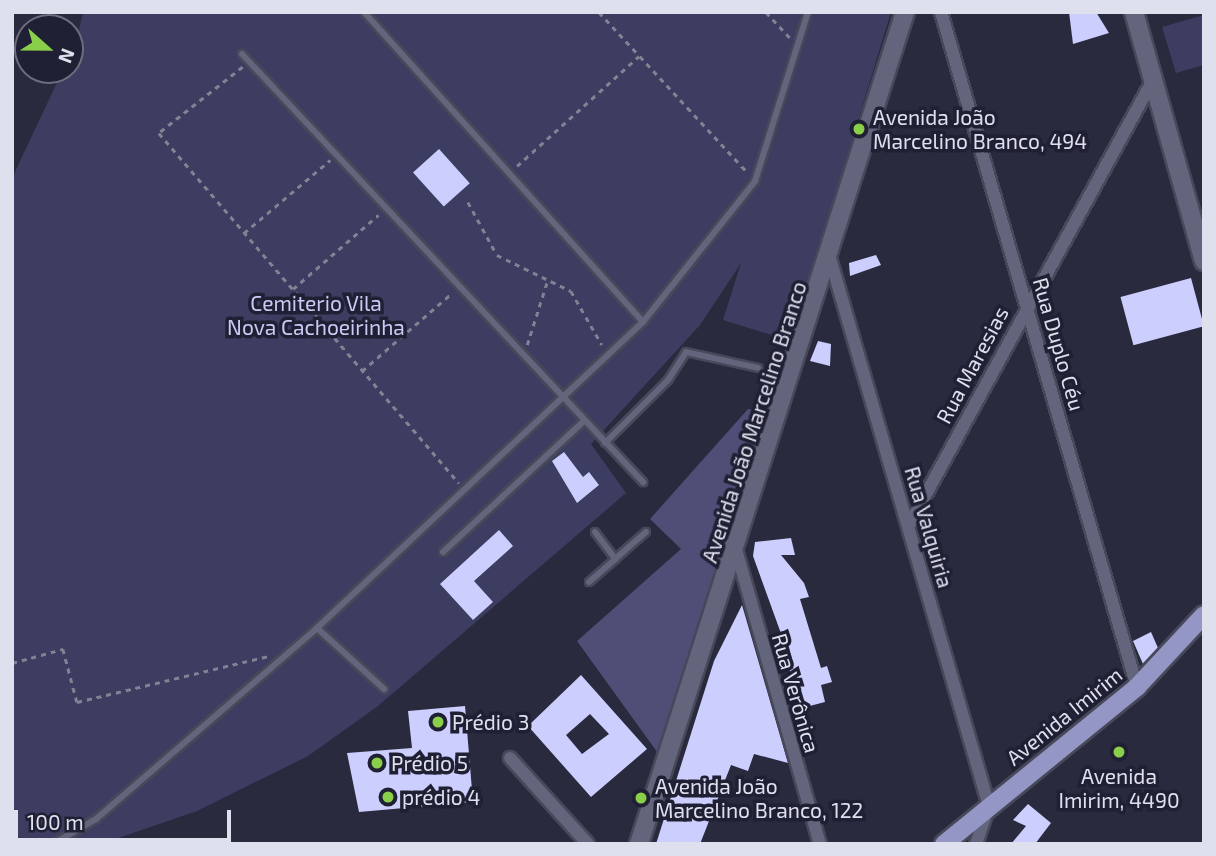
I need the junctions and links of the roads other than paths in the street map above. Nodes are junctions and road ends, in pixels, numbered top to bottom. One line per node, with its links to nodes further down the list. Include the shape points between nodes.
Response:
1 (364, 12): 11 (lane)
2 (808, 12): 11 (lane, via 755,181)
3 (905, 12): 8 (street, Avenida João Marcelino Branco)
4 (941, 12): 10 (street, Rua Duplo Céu)
5 (1134, 12): 7 (street)
6 (243, 54): 13 (lane)
7 (1154, 79): 9 (street); 10 (street, Rua Maresias)
8 (830, 258): 17 (street, Rua Valquiria); 21 (street, Avenida João Marcelino Branco)
9 (1204, 261)
10 (1027, 303): 17 (street, Rua Maresias); 26 (street, Rua Duplo Céu)
11 (643, 322): 13 (lane)
12 (758, 368): 15 (lane, via 686,352 668,380)
13 (562, 397): 14 (lane); 25 (lane)
14 (584, 421): 15 (lane); 20 (lane)
15 (605, 443): 16 (lane)
16 (643, 482)
17 (908, 525): 29 (street, Rua Valquiria)
18 (595, 531): 22 (lane)
19 (646, 532): 22 (lane)
20 (443, 552)
21 (737, 553): 33 (street, Avenida João Marcelino Branco); 34 (street, Rua Verônica)
22 (615, 559): 23 (lane)
23 (589, 582)
24 (1202, 621): 26 (main road, Avenida Imirim)
25 (317, 628): 27 (lane); 31 (lane, via 96,819)
26 (1137, 687): 29 (main road, Avenida Imirim)
27 (384, 689)
28 (510, 758): 32 (street)
29 (989, 806): 30 (main road, Avenida Imirim); 35 (street)
30 (945, 843)
31 (53, 844)
32 (588, 844)
33 (639, 844)
34 (820, 844)
35 (976, 844)

